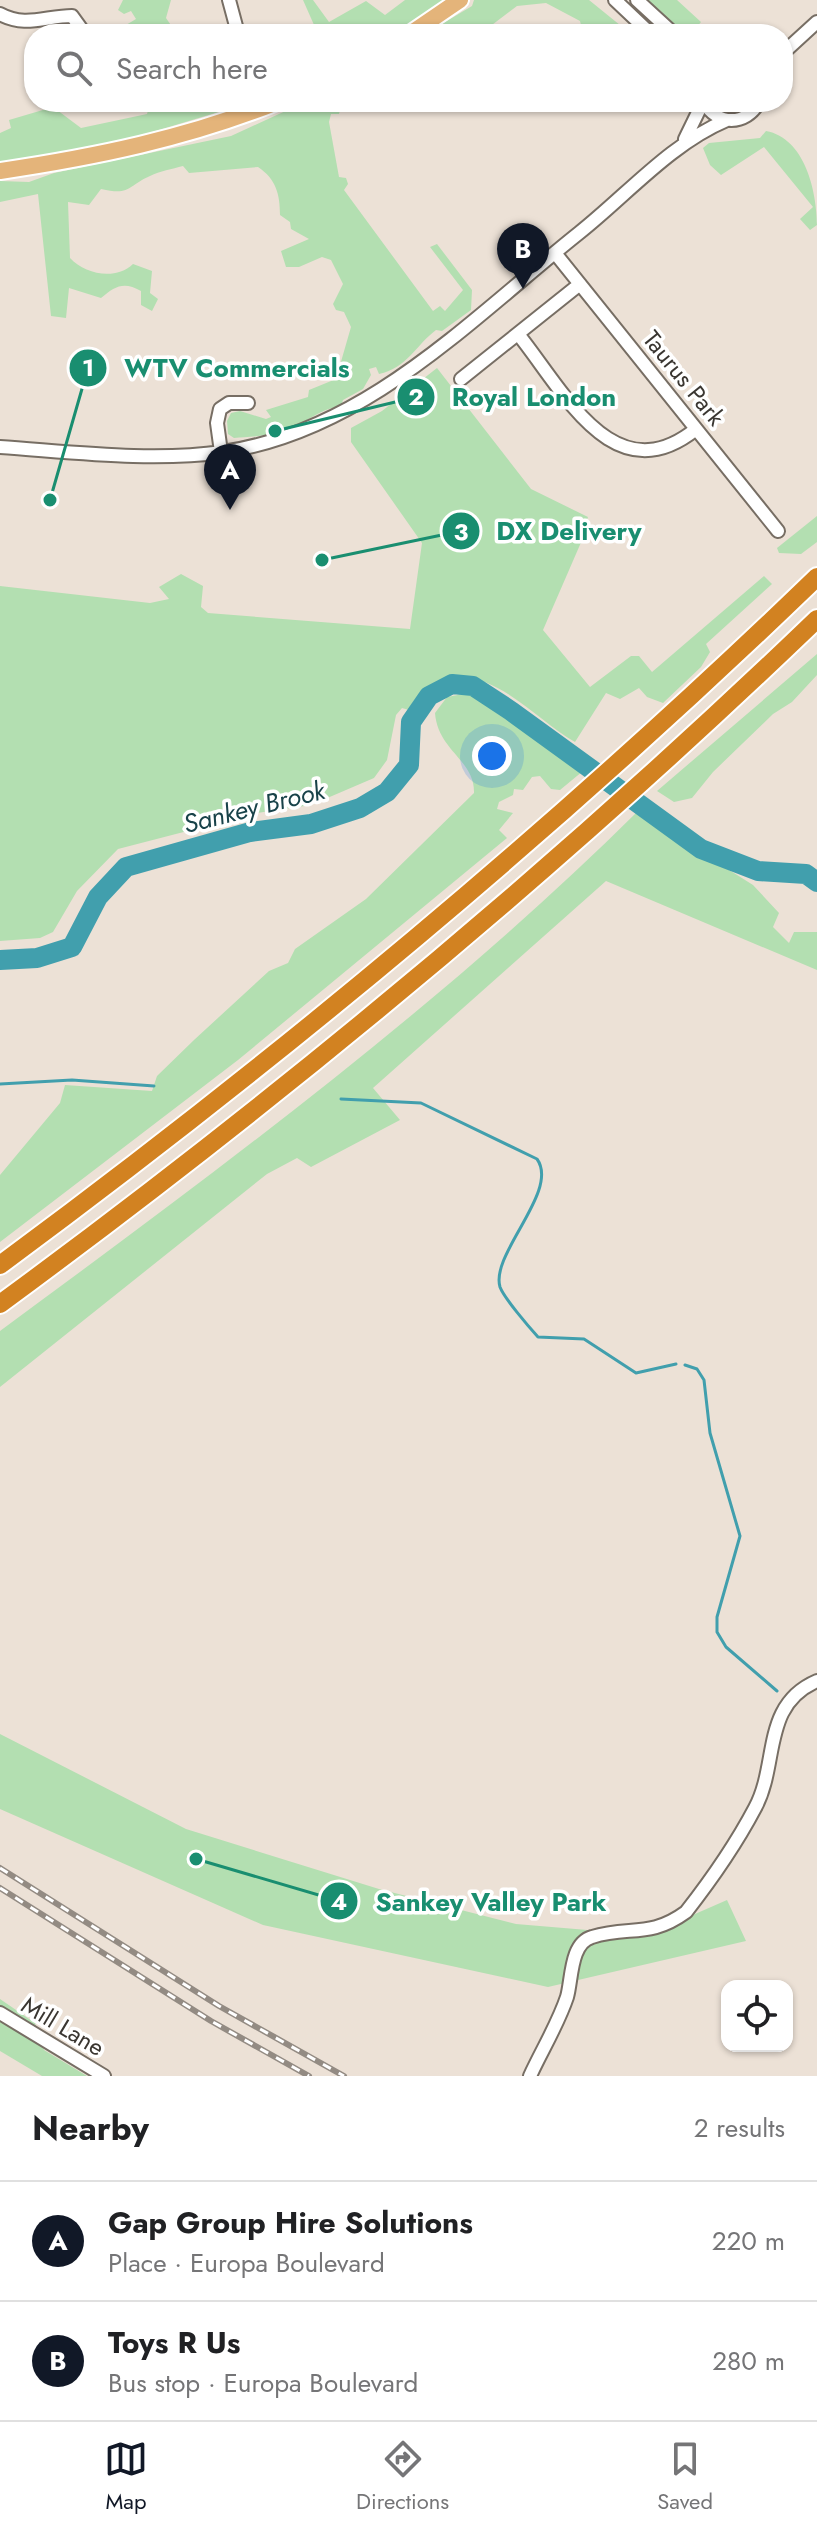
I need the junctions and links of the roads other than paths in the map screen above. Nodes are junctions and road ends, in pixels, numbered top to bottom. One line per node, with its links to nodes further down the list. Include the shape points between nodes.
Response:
1 (76, 0): 7 (street)
2 (229, 0): 10 (street)
3 (460, 0): 11 (main road)
4 (615, 0): 12 (street)
5 (637, 0): 13 (street)
6 (0, 14): 7 (street, via 27,23)
7 (72, 16): 9 (street)
8 (817, 22): 14 (street)
9 (78, 24)
10 (236, 24)
11 (425, 24)
12 (640, 24)
13 (663, 24)
14 (793, 42)
15 (247, 112): 21 (main road, via 158,142)
16 (698, 112): 20 (street)
17 (710, 112): 19 (street)
18 (750, 112): 19 (street)
19 (727, 120): 20 (street)
20 (683, 142): 22 (street)
21 (0, 171)
22 (555, 253): 23 (street, Taurus Park); 29 (street, via 369,398 302,431)
23 (580, 284): 24 (street); 27 (street, Taurus Park)
24 (518, 334): 25 (street); 27 (street, via 595,431 619,446 642,452 667,448)
25 (461, 379)
26 (248, 403): 29 (street, via 220,409)
27 (696, 429): 30 (street, Taurus Park)
28 (0, 447): 29 (street, via 145,455)
29 (221, 452)
30 (778, 531)
31 (817, 577): 33 (highway, via 597,785 280,1050)
32 (817, 619): 34 (highway, via 460,943)
33 (0, 1265)
34 (0, 1304)
35 (817, 1681): 38 (street, via 792,1697 779,1716 755,1807 686,1912 646,1932 593,1936 579,1947 566,1998)
36 (0, 2013): 37 (street, Mill Lane)
37 (104, 2076)
38 (530, 2076)

